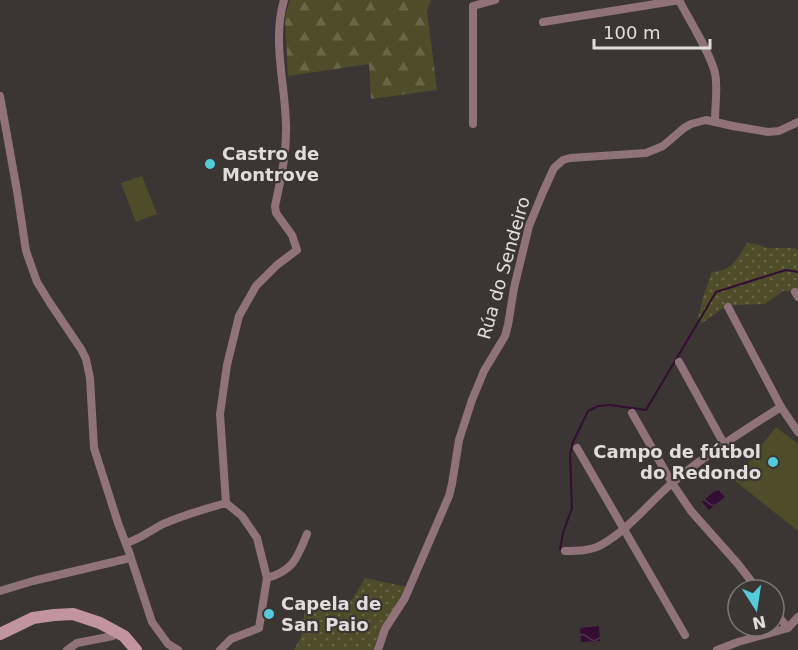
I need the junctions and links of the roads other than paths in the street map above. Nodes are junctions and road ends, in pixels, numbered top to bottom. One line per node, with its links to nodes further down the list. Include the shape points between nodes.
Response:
1 (284, 0): 17 (street, via 279,43 286,154 275,206 297,250 256,286 239,316 220,414)
2 (495, 0): 8 (street, via 473,6)
3 (679, 0): 4 (street); 6 (street, via 715,73)
4 (543, 22)
5 (0, 96): 20 (street, via 26,251 38,282 86,359 94,448)
6 (715, 121): 7 (street, Rúa do Sendeiro, via 768,132); 36 (street, Rúa do Sendeiro, via 691,124 663,146 646,153 570,158 554,168 529,226 505,336 484,371 465,421 449,496)
7 (798, 122)
8 (473, 124)
9 (728, 308): 11 (street)
10 (680, 362): 14 (street)
11 (781, 407): 13 (street); 14 (street)
12 (632, 413): 16 (street)
13 (798, 432)
14 (724, 444): 16 (street)
15 (577, 448): 18 (street)
16 (672, 483): 18 (street); 24 (street)
17 (226, 503): 20 (street, via 191,512); 23 (street, via 242,516 257,538)
18 (624, 528): 21 (street, via 600,546); 31 (street)
19 (307, 534): 23 (street, via 288,570)
20 (126, 543): 22 (street)
21 (565, 551)
22 (130, 558): 25 (street); 34 (street, via 152,622 168,644)
23 (267, 578): 35 (street, via 259,628 231,639)
24 (749, 578)
25 (0, 591)
26 (798, 617): 28 (street)
27 (786, 626): 28 (street)
28 (788, 628): 37 (street)
29 (116, 632): 30 (street, via 74,614 33,618); 32 (street); 33 (street)
30 (0, 634)
31 (685, 634)
32 (67, 650)
33 (136, 650)
34 (178, 650)
35 (220, 650)
36 (378, 650)
37 (717, 650)

